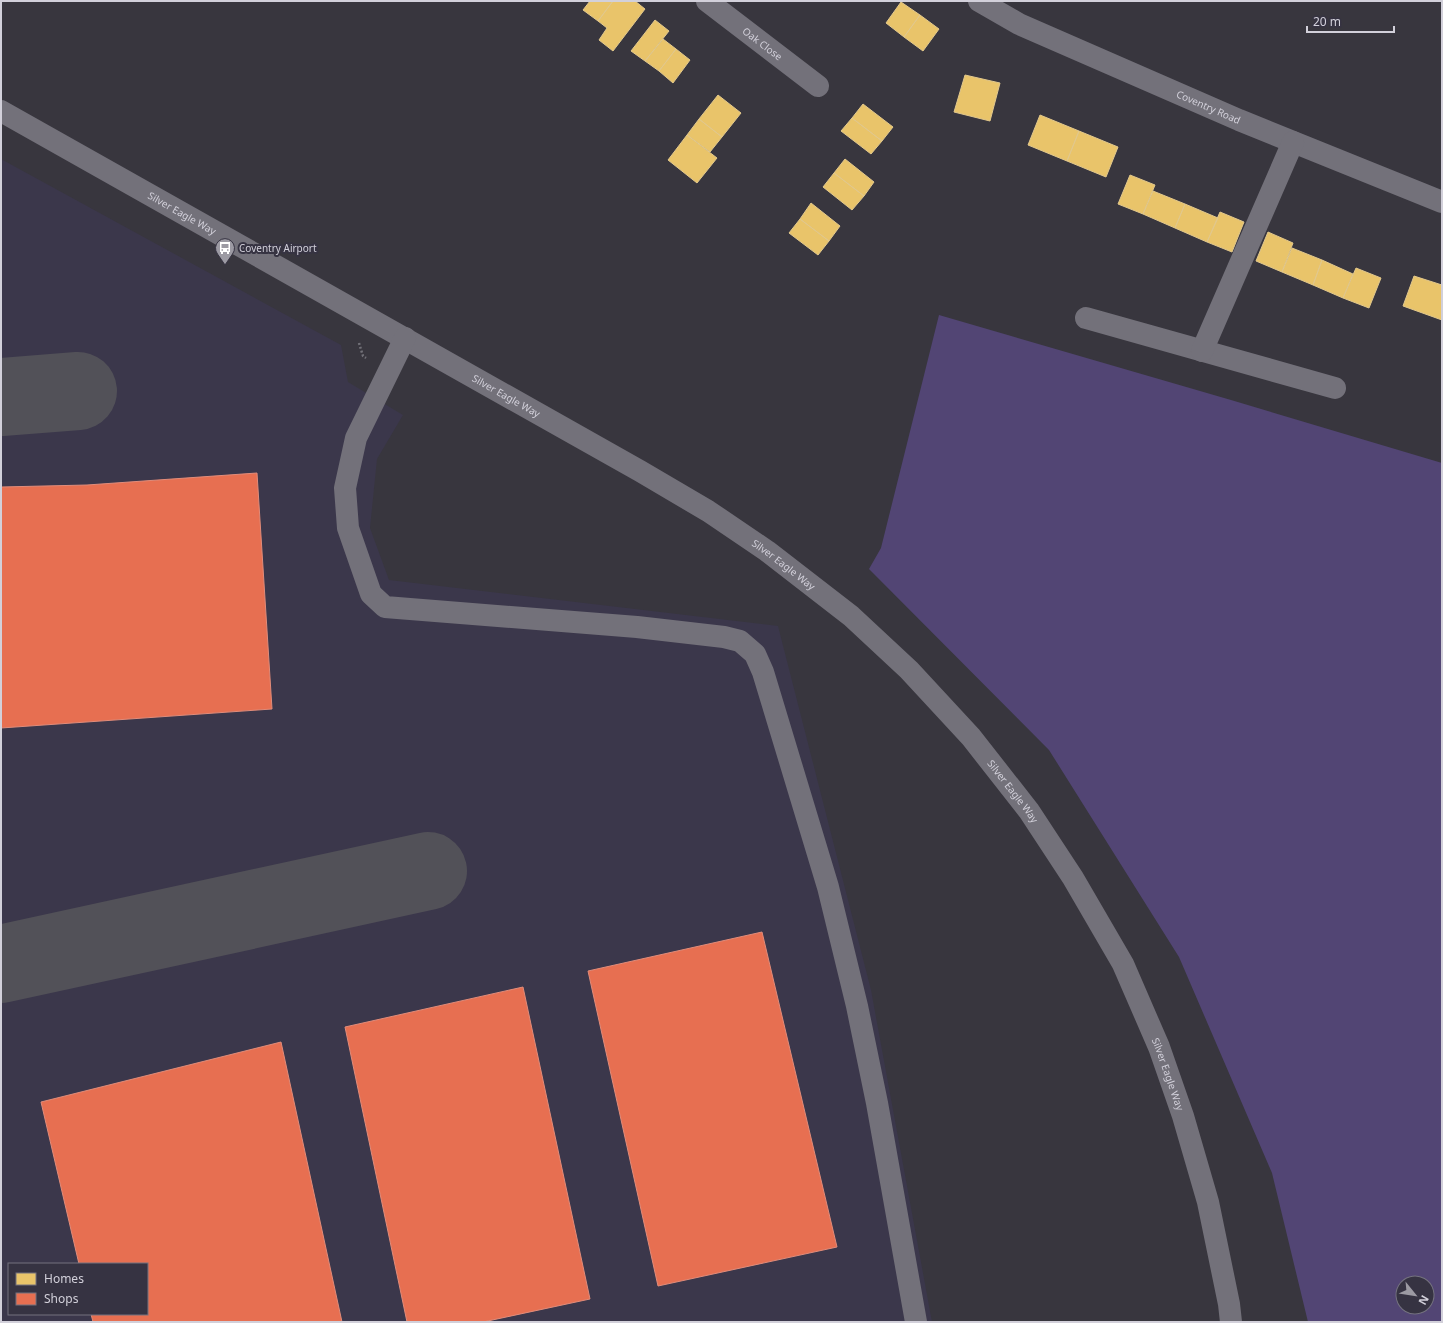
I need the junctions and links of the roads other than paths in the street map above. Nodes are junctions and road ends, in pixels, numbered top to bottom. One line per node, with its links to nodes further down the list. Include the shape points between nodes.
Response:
1 (707, 1): 3 (street, Oak Close)
2 (979, 1): 5 (street, Coventry Road, via 1019,24)
3 (818, 86)
4 (1, 111): 8 (street, Silver Eagle Way)
5 (1293, 142): 6 (street, Coventry Road); 9 (street)
6 (1442, 202)
7 (1086, 318): 9 (street)
8 (405, 338): 11 (street, via 356,438 345,488 348,528 371,594 385,607 637,627 724,637 740,641 755,654 763,672 822,865 857,1006); 12 (street, Silver Eagle Way, via 708,511 767,551 851,616 909,670 971,737 1029,811 1073,878 1123,964 1159,1048 1183,1116 1208,1202)
9 (1202, 351): 10 (street)
10 (1335, 388)
11 (916, 1322)
12 (1231, 1322)

